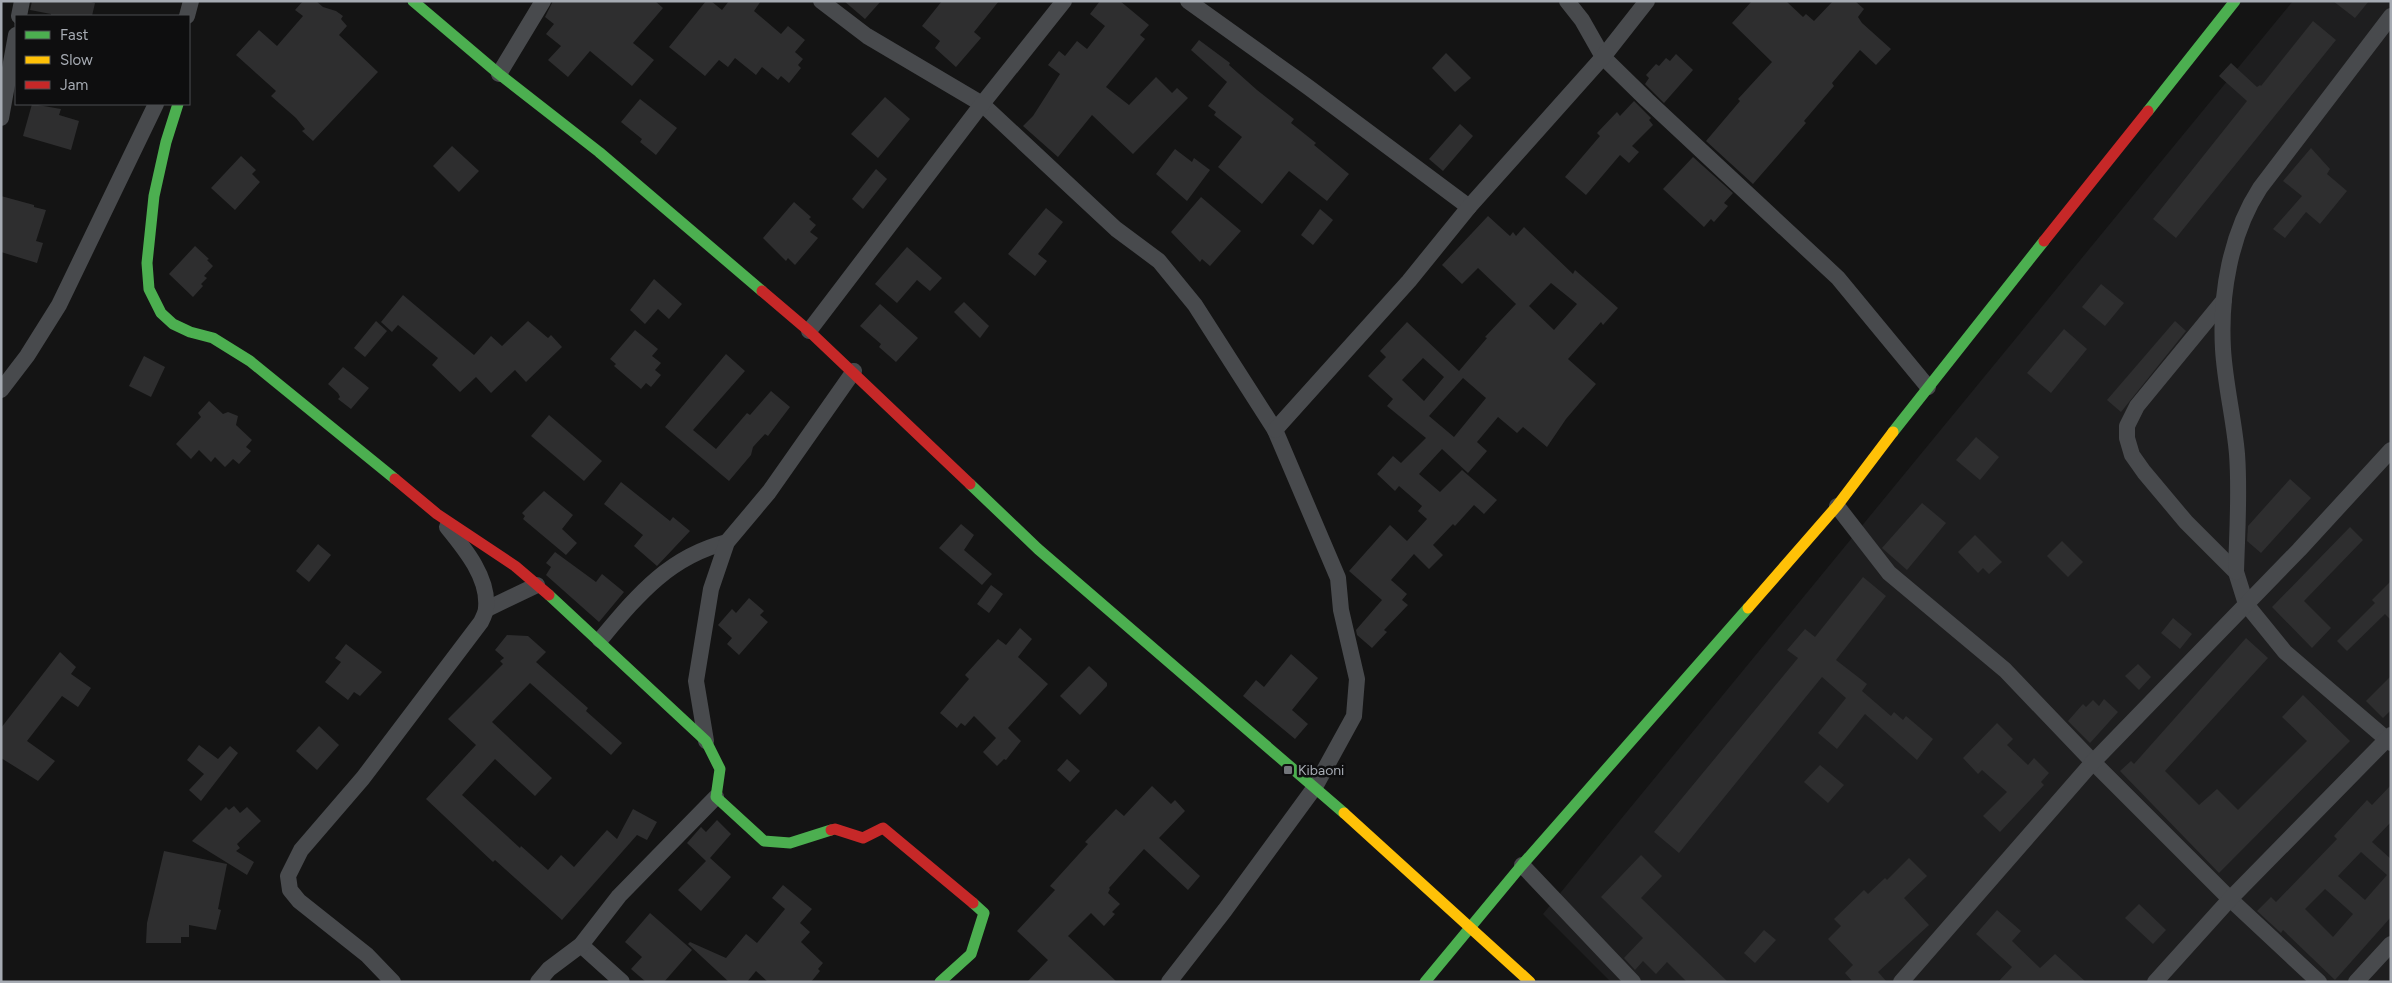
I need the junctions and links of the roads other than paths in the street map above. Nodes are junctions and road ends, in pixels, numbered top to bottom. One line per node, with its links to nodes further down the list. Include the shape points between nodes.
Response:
1 (22, 1): 11 (street)
2 (191, 1): 12 (street)
3 (413, 1): 16 (street)
4 (543, 1): 16 (street)
5 (821, 1): 17 (street, via 867,36)
6 (1064, 1): 17 (street)
7 (1188, 1): 21 (street)
8 (1567, 1): 15 (street)
9 (1647, 1): 15 (street)
10 (2234, 1): 25 (street)
11 (19, 15)
12 (187, 15)
13 (2391, 16): 22 (street, via 2251,202 2234,250)
14 (11, 41): 20 (street)
15 (1603, 56): 21 (street); 25 (street, via 1838,278)
16 (499, 74): 23 (street, via 607,158)
17 (982, 104): 23 (street); 27 (street, via 1116,230 1159,261 1194,305)
18 (156, 105): 26 (street, via 58,305 27,356)
19 (178, 105): 30 (street, via 154,196 147,263 149,289 161,313 173,324 213,338 244,357)
20 (1, 118)
21 (1469, 207): 27 (street, via 1409,281)
22 (2224, 300): 32 (street, via 2223,350 2239,491); 32 (street, via 2141,400 2127,426 2127,438 2132,455 2144,472 2186,522)
23 (809, 331): 24 (street)
24 (854, 372): 31 (street, via 769,492); 40 (street, via 1038,549)
25 (1928, 387): 29 (street)
26 (1, 390)
27 (1275, 430): 40 (street, via 1338,578 1341,610 1358,678 1354,716)
28 (2391, 450): 34 (street)
29 (1837, 506): 39 (street, via 1889,574 2005,670); 42 (street)
30 (437, 514): 33 (street, via 504,558); 35 (street, via 480,575)
31 (727, 542): 36 (street, via 703,548 658,576); 38 (street, via 711,589 696,681)
32 (2236, 572): 34 (street)
33 (537, 585): 35 (street); 36 (street)
34 (2246, 604): 37 (street, via 2285,652); 39 (street)
35 (487, 609): 47 (street, via 474,632 363,778 302,850 288,876 290,890 299,902 367,955)
36 (600, 640): 38 (street)
37 (2389, 739): 43 (street)
38 (706, 741): 41 (street, via 720,769)
39 (2093, 762): 43 (street); 55 (street)
40 (1315, 787): 44 (street); 51 (street)
41 (716, 798): 46 (street, via 620,896); 50 (street, via 764,841 790,843 835,829 862,838 883,828 908,848 984,913 971,954)
42 (1522, 865): 44 (street); 54 (street)
43 (2230, 899): 56 (street); 57 (street)
44 (1471, 927): 52 (street); 53 (street)
45 (2391, 944): 58 (street)
46 (581, 945): 48 (street, via 549,969); 49 (street)
47 (394, 982)
48 (538, 982)
49 (622, 982)
50 (940, 982)
51 (1169, 982)
52 (1425, 982)
53 (1530, 982)
54 (1633, 982)
55 (1901, 982)
56 (2155, 982)
57 (2319, 982)
58 (2356, 982)

